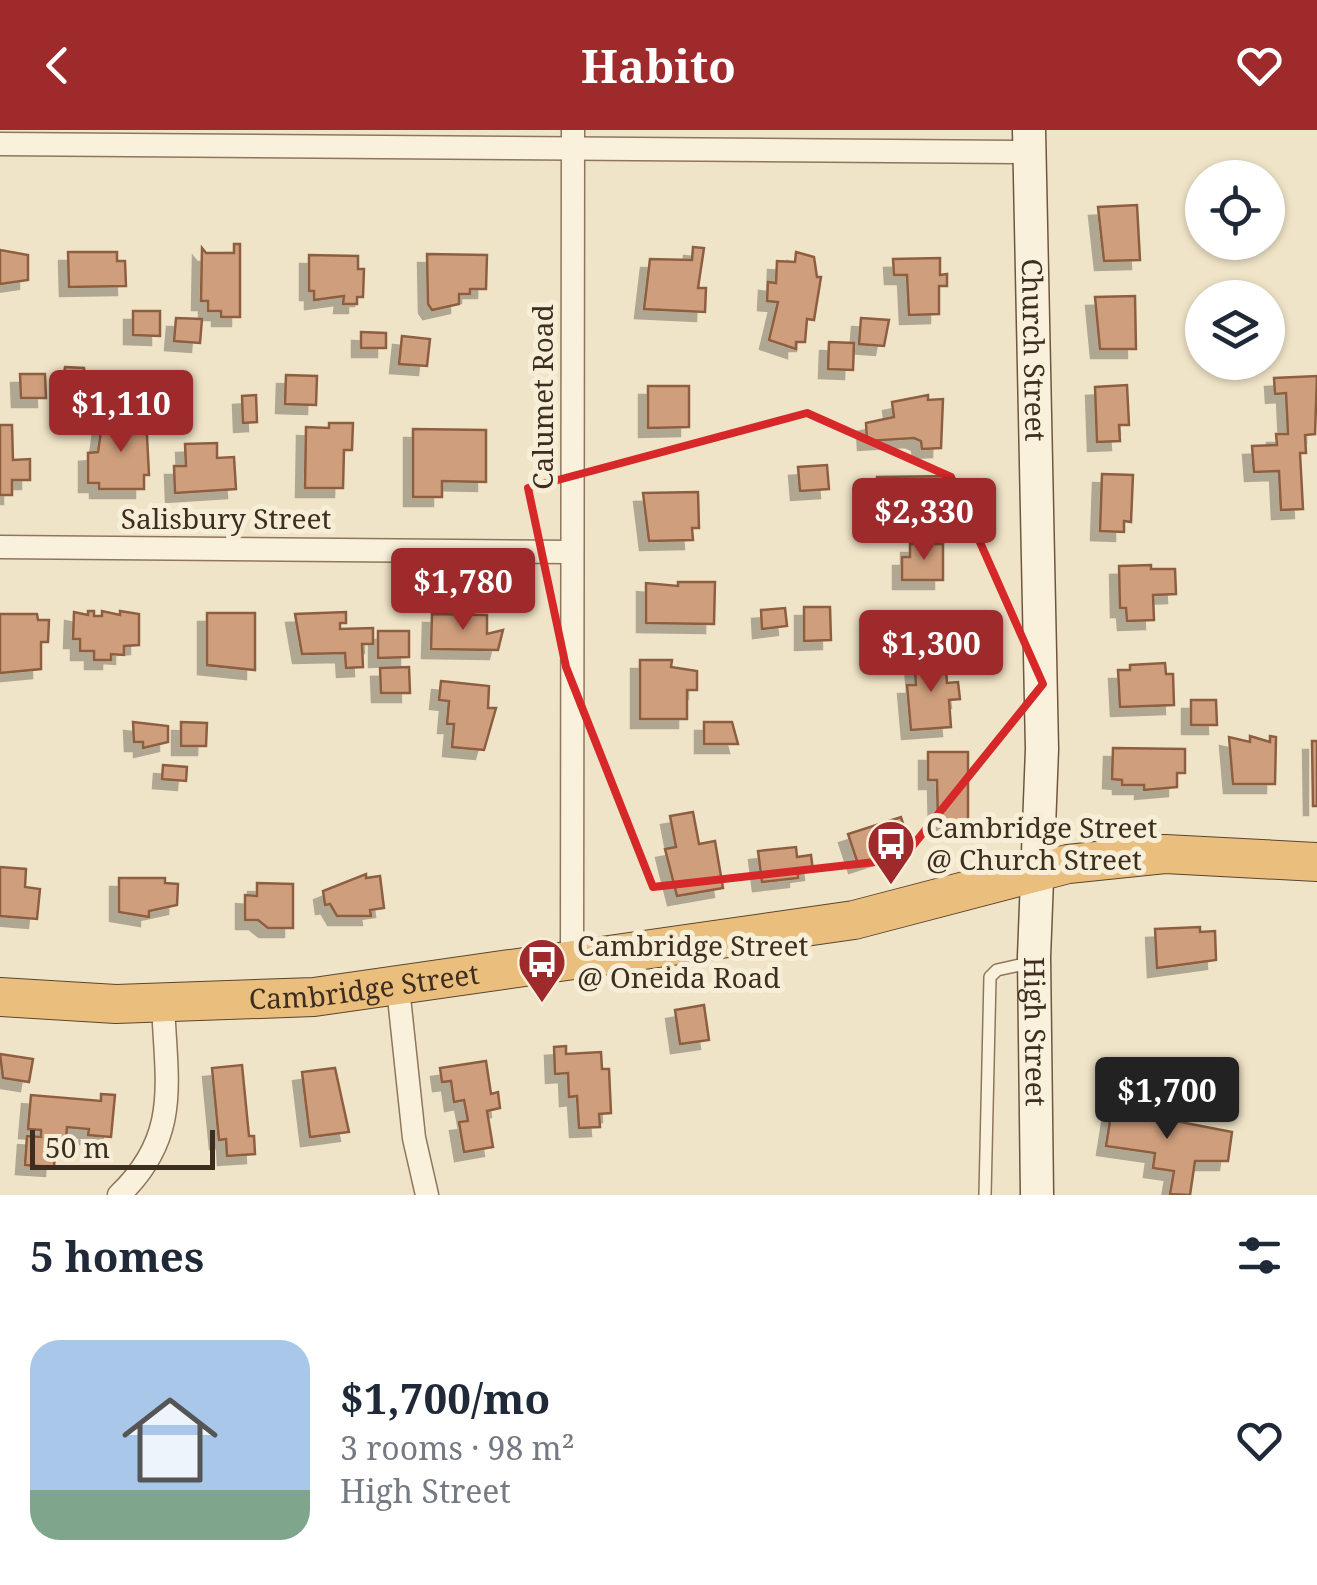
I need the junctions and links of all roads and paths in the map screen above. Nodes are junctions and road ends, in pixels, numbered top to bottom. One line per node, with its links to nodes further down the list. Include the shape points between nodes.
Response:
1 (573, 139): 2 (street); 3 (street); 5 (street, Calumet Road)
2 (1029, 141): 7 (main road, Church Street, via 1042,748)
3 (0, 144)
4 (0, 547): 5 (street, Salisbury Street)
5 (572, 552): 9 (street, Calumet Road)
6 (1317, 862): 7 (highway, Cambridge Street, via 1165,854)
7 (1038, 870): 8 (main road, High Street); 9 (highway, Cambridge Street, via 854,920)
8 (1034, 962): 15 (lane, via 990,977); 16 (main road, High Street)
9 (572, 964): 10 (highway, Cambridge Street)
10 (398, 988): 12 (highway, Cambridge Street); 14 (street)
11 (0, 996): 12 (highway, Cambridge Street)
12 (163, 1004): 13 (street, via 166,1119 150,1162)
13 (119, 1195)
14 (427, 1195)
15 (985, 1195)
16 (1037, 1195)

